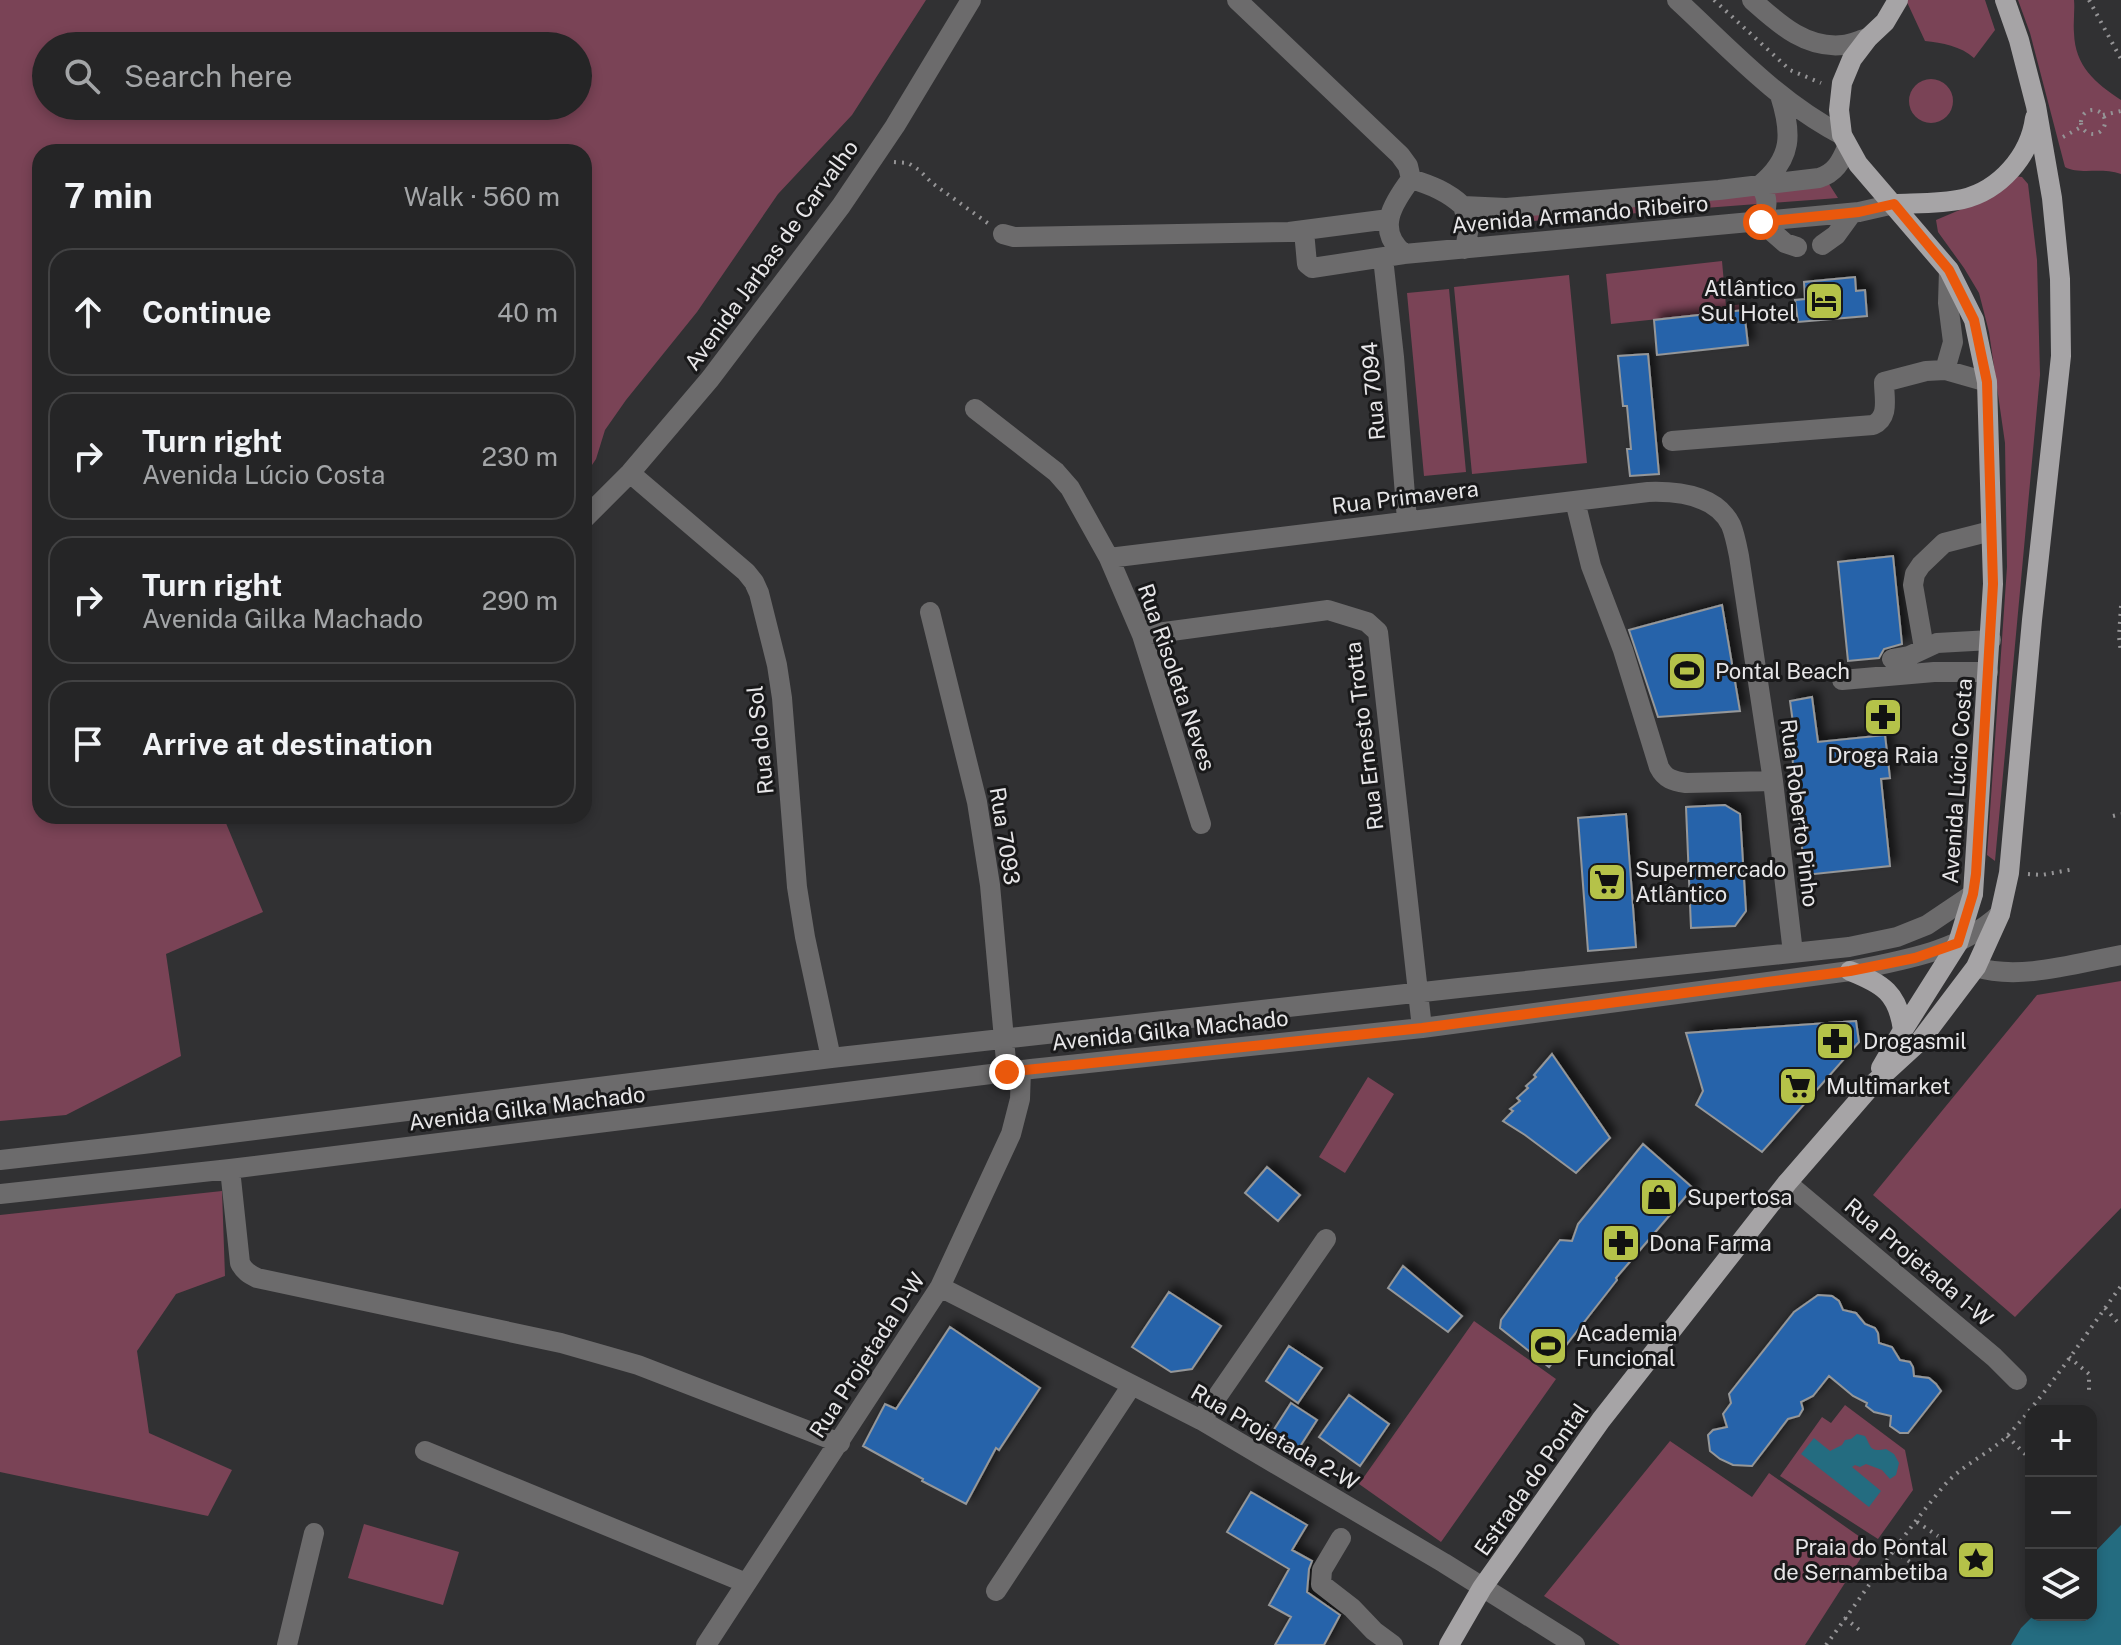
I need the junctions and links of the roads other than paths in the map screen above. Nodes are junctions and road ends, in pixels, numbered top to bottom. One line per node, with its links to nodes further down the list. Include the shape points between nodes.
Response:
1 (971, 0): 31 (street, Avenida Jarbas de Carvalho, via 841,206 710,379)
2 (1237, 0): 11 (street, via 1400,155)
3 (1677, 0): 8 (street)
4 (1752, 0): 7 (street, via 1813,43 1842,45)
5 (1898, 0): 7 (main road)
6 (2005, 0): 9 (main road)
7 (1868, 38): 10 (main road, via 1842,83)
8 (1780, 95): 10 (street); 12 (street, via 1787,146 1773,174)
9 (2036, 106): 14 (main road, via 2025,150 1988,189 1964,198); 48 (main road, via 2052,198 2061,356 2009,873)
10 (1844, 141): 12 (street, Avenida Armando Ribeiro, via 1837,167 1829,175); 14 (main road, Avenida Lúcio Costa)
11 (1411, 179): 15 (street, Avenida Armando Ribeiro, via 1442,190); 17 (street)
12 (1760, 185): 13 (street, Avenida Armando Ribeiro); 18 (street, via 1767,201)
13 (1719, 190): 15 (street, Avenida Armando Ribeiro, via 1506,208); 19 (street, via 1715,207)
14 (1894, 204): 16 (street, Avenida Armando Ribeiro); 26 (main road, Avenida Lúcio Costa)
15 (1463, 206): 24 (street, via 1469,227)
16 (1852, 213): 18 (street, Avenida Armando Ribeiro); 22 (street)
17 (1389, 219): 20 (street); 25 (street)
18 (1761, 222): 19 (street, Avenida Armando Ribeiro); 23 (street)
19 (1725, 225): 24 (street, Avenida Armando Ribeiro)
20 (1304, 231): 21 (street); 25 (street, Avenida Armando Ribeiro, via 1309,268)
21 (1003, 234)
22 (1822, 245)
23 (1797, 247)
24 (1465, 249): 25 (street, Avenida Armando Ribeiro)
25 (1394, 256): 35 (street, Rua 7094, via 1394,357)
26 (1949, 270): 27 (street, via 1953,342); 28 (main road, Avenida Lúcio Costa, via 1974,320)
27 (1945, 370): 28 (street); 30 (street, via 1884,382 1885,414 1873,425)
28 (1987, 382): 36 (main road, Avenida Lúcio Costa)
29 (975, 409): 37 (street, Rua Risoleta Neves, via 1056,472)
30 (1672, 441)
31 (630, 473): 34 (street, Avenida Jarbas de Carvalho); 58 (street, Rua do Sol, via 746,572 759,593 782,698 797,887)
32 (1575, 501): 33 (street, Rua Primavera, via 1668,491); 35 (street, Rua Primavera); 45 (street, via 1591,566 1664,776 1686,783)
33 (1706, 501): 45 (street, Rua Roberto Pinho, via 1731,525 1739,556)
34 (592, 511)
35 (1407, 520): 37 (street, Rua Primavera)
36 (1991, 531): 40 (main road, Avenida Lúcio Costa); 41 (street, via 1944,543 1915,574)
37 (1109, 558): 39 (street, Rua Risoleta Neves)
38 (930, 612): 57 (street, Rua 7093, via 977,802)
39 (1142, 635): 46 (street, Rua Risoleta Neves); 54 (street, Rua Ernesto Trotta, via 1328,610 1367,622 1378,632)
40 (1991, 640): 41 (street); 43 (main road, Avenida Lúcio Costa)
41 (1924, 648): 42 (street)
42 (1892, 659)
43 (1988, 672): 44 (street); 47 (main road, Avenida Lúcio Costa)
44 (1842, 680)
45 (1773, 781): 50 (street, Rua Roberto Pinho)
46 (1201, 824)
47 (1973, 894): 49 (main road, Avenida Lúcio Costa); 50 (street, Avenida Gilka Machado, via 1927,925 1897,937)
48 (2000, 914): 49 (street, Avenida Gilka Machado); 52 (main road)
49 (1958, 943): 53 (street, Avenida Gilka Machado); 56 (main road, Avenida Lúcio Costa)
50 (1793, 953): 54 (street, Avenida Gilka Machado)
51 (2121, 955): 52 (street, via 2021,973)
52 (1976, 967): 60 (main road, via 1920,1041)
53 (1850, 971): 55 (street, Avenida Gilka Machado); 56 (main road, via 1883,986 1894,998)
54 (1418, 993): 55 (street, Rua Ernesto Trotta); 57 (street, Avenida Gilka Machado)
55 (1422, 1028): 59 (street, Avenida Gilka Machado)
56 (1903, 1030): 60 (main road, Avenida Lúcio Costa)
57 (1004, 1039): 58 (street, Avenida Gilka Machado); 59 (street, Rua 7093)
58 (831, 1058): 61 (street, Avenida Gilka Machado)
59 (1014, 1071): 62 (street, Avenida Gilka Machado); 70 (street, Rua Projetada D-W, via 1020,1099 1011,1134)
60 (1872, 1085): 67 (main road, Estrada do Pontal)
61 (483, 1102): 62 (street); 63 (street, Avenida Gilka Machado)
62 (488, 1137): 65 (street, Avenida Gilka Machado)
63 (143, 1144): 64 (street, Avenida Gilka Machado); 66 (street)
64 (0, 1160)
65 (230, 1169): 66 (street, Avenida Gilka Machado); 74 (street, via 240,1263 257,1278 561,1343 638,1365)
66 (146, 1178): 68 (street, Avenida Gilka Machado)
67 (1787, 1183): 71 (street, Rua Projetada 1-W); 79 (main road, Estrada do Pontal, via 1601,1420)
68 (0, 1194)
69 (1326, 1239): 73 (street)
70 (940, 1287): 72 (street, Rua Projetada 2-W); 74 (street, Rua Projetada D-W)
71 (2017, 1380)
72 (1132, 1385): 73 (street, Rua Projetada 2-W); 80 (street)
73 (1201, 1420): 79 (street, Rua Projetada 2-W)
74 (840, 1443): 78 (street, Rua Projetada D-W)
75 (425, 1451): 78 (street)
76 (314, 1533): 81 (street)
77 (1341, 1538): 83 (street, via 1322,1570 1321,1584)
78 (746, 1583): 82 (street, Rua Projetada D-W)
79 (1482, 1588): 84 (main road, Estrada do Pontal); 85 (street, Rua Projetada 2-W)
80 (996, 1591)
81 (287, 1645)
82 (706, 1645)
83 (1393, 1645)
84 (1449, 1645)
85 (1575, 1645)

